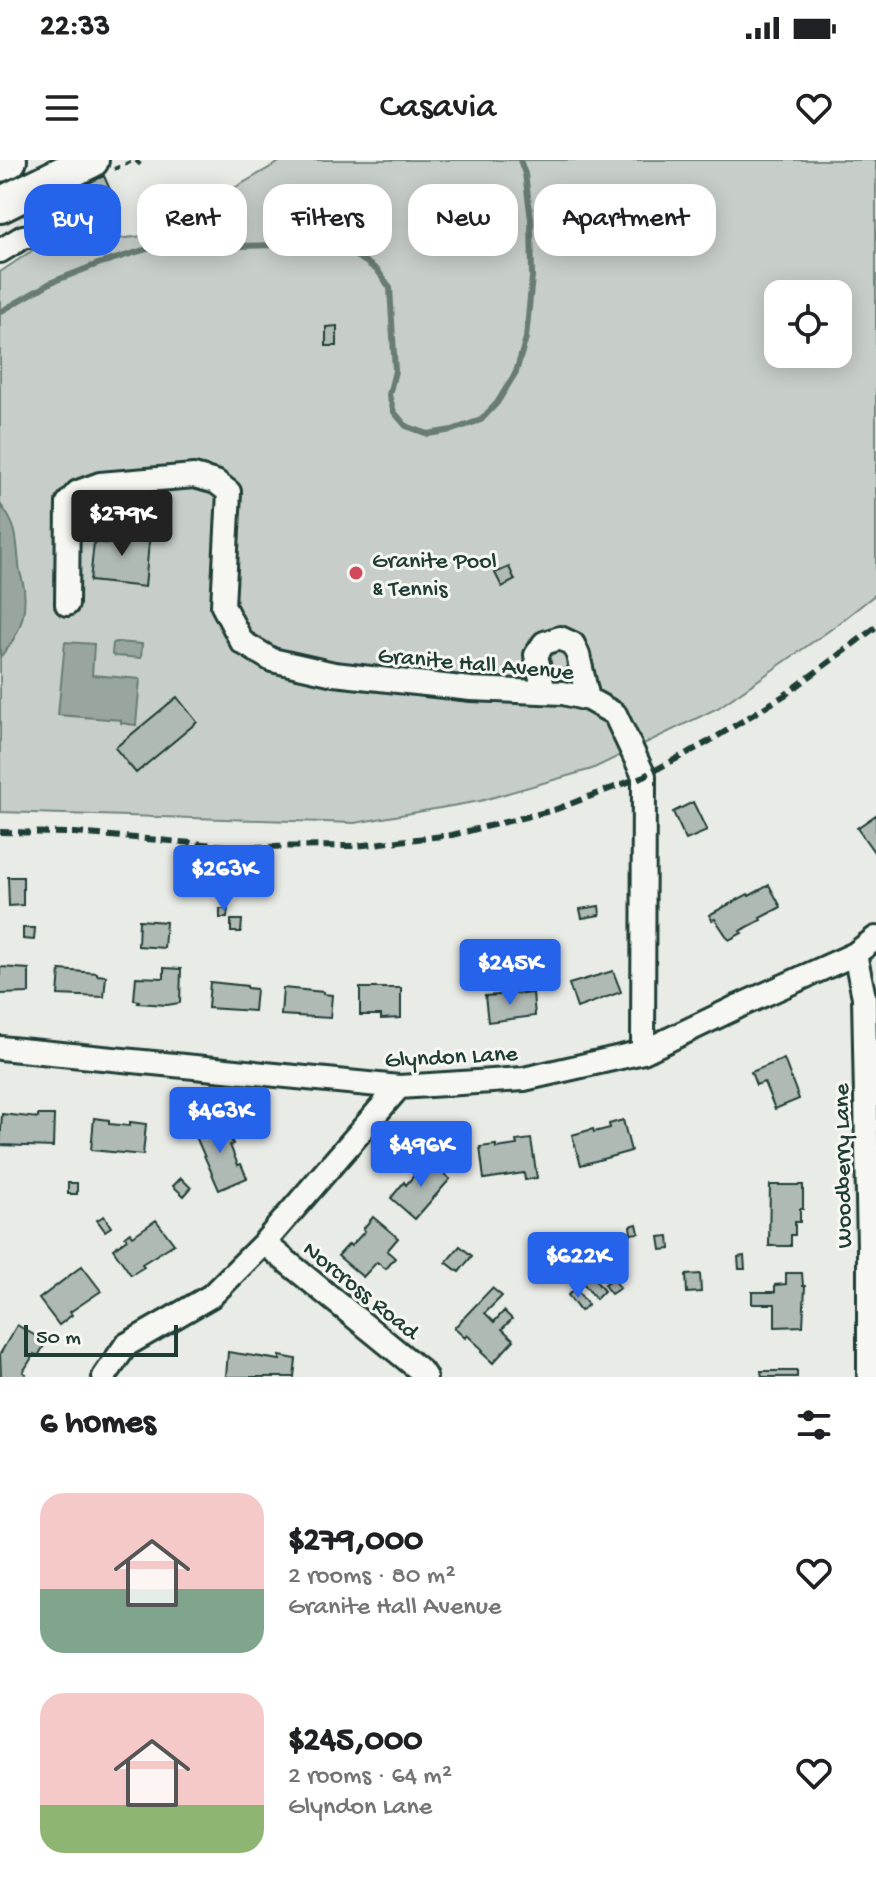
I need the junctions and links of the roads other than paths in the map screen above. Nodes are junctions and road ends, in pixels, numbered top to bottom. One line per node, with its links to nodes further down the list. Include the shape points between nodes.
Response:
1 (9, 160): 3 (highway)
2 (91, 160): 4 (highway)
3 (0, 164)
4 (0, 205)
5 (24, 237): 6 (street)
6 (0, 251)
7 (67, 604): 8 (street, Granite Hall Avenue, via 68,503 78,492 100,484 194,476 229,492 223,606 242,642 272,660 334,674)
8 (544, 692): 9 (street, Granite Hall Avenue); 9 (street, via 536,655 544,643 560,638 573,644)
9 (588, 699): 13 (street, Granite Hall Avenue, via 615,714 644,776)
10 (876, 938): 11 (street, Glyndon Lane)
11 (855, 954): 13 (street, Glyndon Lane); 16 (street, Woodberry Lane, via 864,997)
12 (0, 1048): 14 (street, Glyndon Lane)
13 (643, 1052): 14 (street, Glyndon Lane, via 524,1079)
14 (399, 1087): 15 (street)
15 (264, 1243): 17 (street, via 211,1296 126,1345); 18 (street, Norcross Road)
16 (873, 1248): 19 (street, Woodberry Lane)
17 (104, 1377)
18 (425, 1377)
19 (869, 1377)

